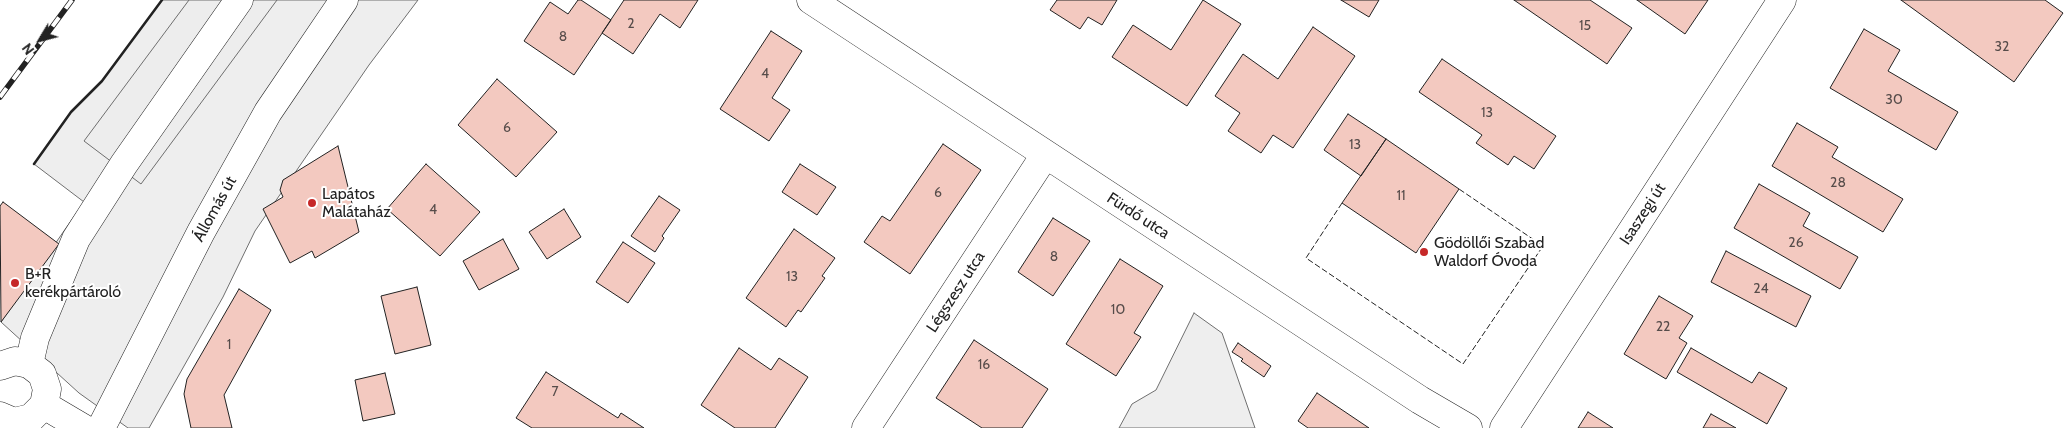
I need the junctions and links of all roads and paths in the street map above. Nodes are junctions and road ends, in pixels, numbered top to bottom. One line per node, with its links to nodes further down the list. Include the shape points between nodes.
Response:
1 (240, 0): 6 (street, via 124,164 76,239 35,338)
2 (344, 0): 11 (street, Állomás út, via 268,112 201,232)
3 (811, 0): 5 (street, Fürdő utca)
4 (1782, 0): 14 (street, Isaszegi út)
5 (1045, 155): 12 (street, Légszesz utca); 13 (street, Fürdő utca, via 1420,400)
6 (29, 364): 7 (street, via 14,361); 8 (street, via 42,374 47,389)
7 (0, 366)
8 (44, 405): 9 (street, via 32,418 14,422); 10 (street)
9 (1, 418)
10 (84, 428)
11 (101, 428)
12 (866, 428)
13 (1468, 428)
14 (1504, 428)

